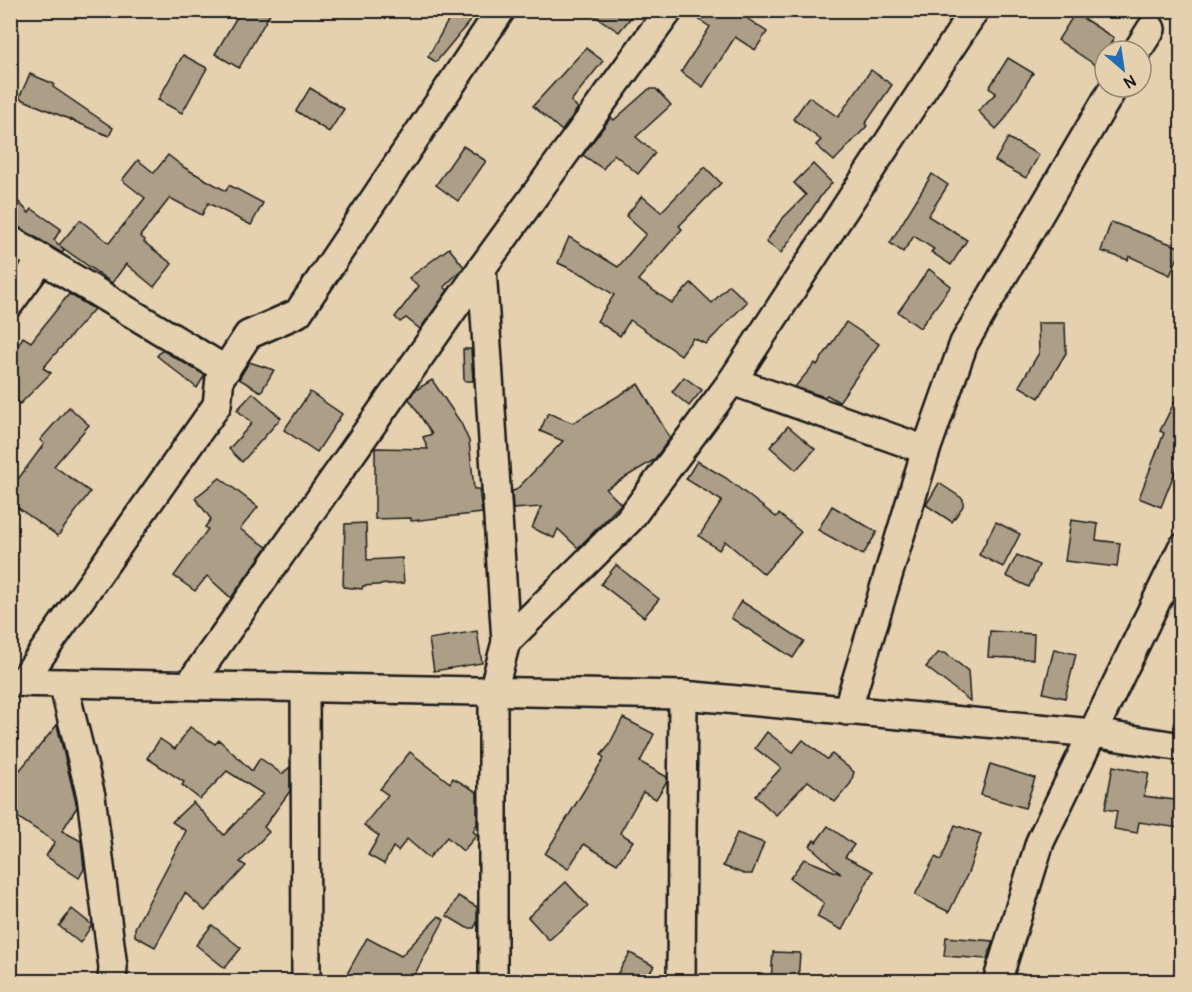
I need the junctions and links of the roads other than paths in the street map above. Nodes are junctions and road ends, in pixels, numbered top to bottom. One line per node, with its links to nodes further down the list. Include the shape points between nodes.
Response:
1 (501, 10): 9 (street, via 298,313 248,335)
2 (669, 10): 7 (street)
3 (975, 10): 10 (street)
4 (1107, 99): 11 (street, via 964,343)
5 (10, 240): 6 (street)
6 (42, 259): 8 (street); 9 (street)
7 (482, 268): 13 (street); 16 (street)
8 (10, 303)
9 (226, 370): 14 (street, via 220,378 217,405)
10 (732, 381): 11 (street); 13 (street, via 630,520)
11 (926, 450): 20 (street)
12 (1182, 548): 21 (street)
13 (506, 642): 18 (street)
14 (16, 682): 15 (street)
15 (63, 683): 16 (street); 23 (street, via 91,796)
16 (189, 685): 17 (street)
17 (305, 688): 18 (street); 24 (street)
18 (493, 691): 19 (street); 25 (street)
19 (683, 695): 20 (street); 26 (street)
20 (847, 711): 21 (street)
21 (1093, 733): 22 (street); 27 (street, via 1040,842)
22 (1182, 747)
23 (112, 981)
24 (306, 981)
25 (493, 981)
26 (681, 981)
27 (997, 981)

